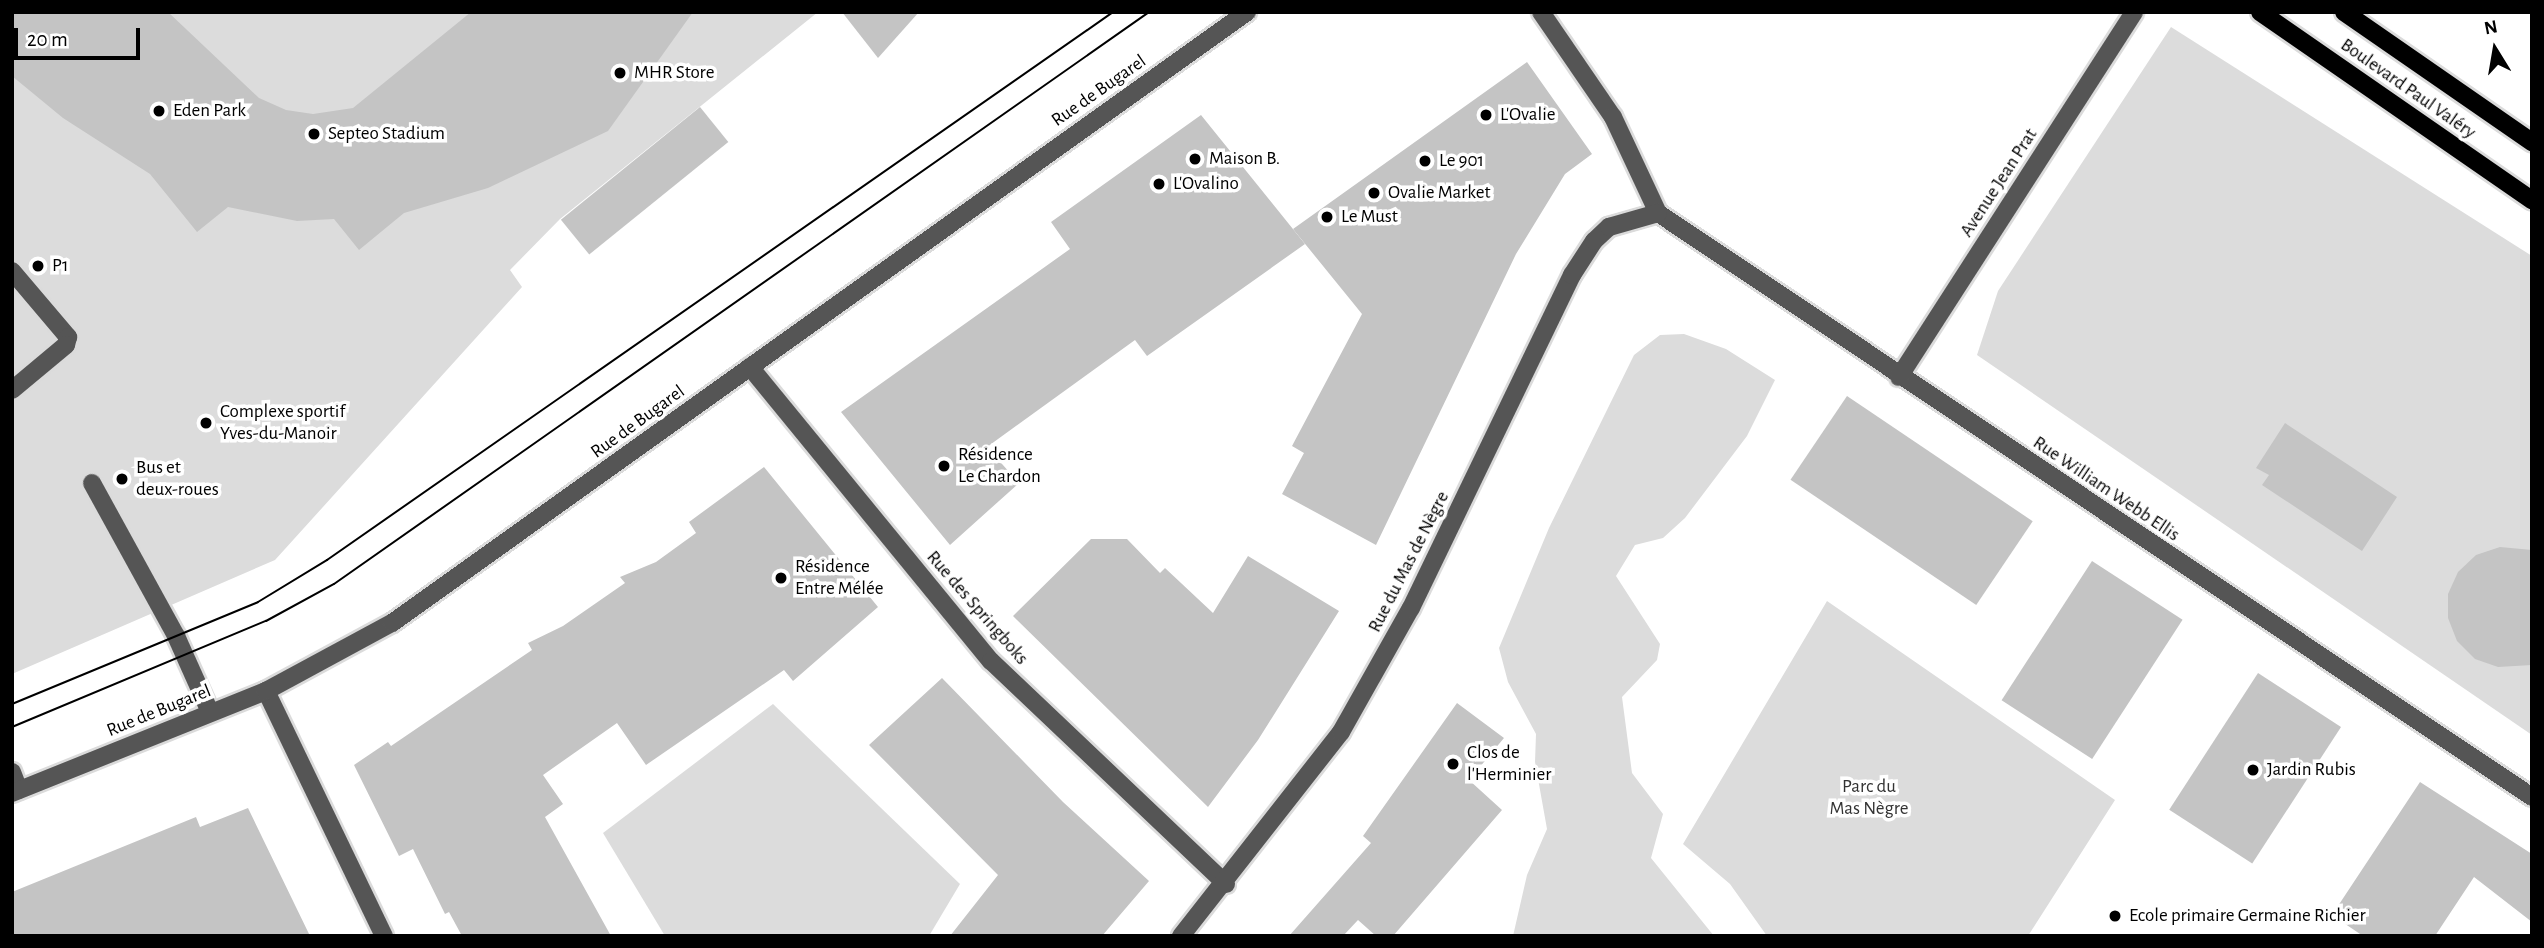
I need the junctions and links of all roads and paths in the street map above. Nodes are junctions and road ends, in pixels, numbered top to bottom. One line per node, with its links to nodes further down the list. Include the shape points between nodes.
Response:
1 (1247, 12): 10 (street, Rue de Bugarel)
2 (1541, 12): 8 (street, via 1613,117)
3 (2134, 12): 11 (street, Avenue Jean Prat)
4 (2260, 12): 7 (main road, Boulevard Paul Valéry)
5 (2344, 12): 6 (main road, Boulevard Paul Valéry)
6 (2532, 142)
7 (2532, 200)
8 (1658, 213): 11 (street, Rue William Webb Ellis); 19 (street, Rue du Mas de Nègre, via 1609,227 1572,275 1412,608 1340,732)
9 (12, 271): 12 (street, via 68,337 66,345)
10 (750, 367): 14 (street, Rue de Bugarel, via 392,623); 19 (street, Rue des Springboks, via 991,661)
11 (1899, 377): 18 (street, Rue William Webb Ellis)
12 (12, 390)
13 (92, 484): 15 (street, via 176,636)
14 (266, 691): 15 (street, Rue de Bugarel); 20 (street)
15 (210, 712): 17 (street, Rue de Bugarel)
16 (12, 772): 17 (street)
17 (16, 791)
18 (2532, 797)
19 (1226, 884): 21 (street, Rue du Mas de Nègre)
20 (384, 936)
21 (1181, 936)

